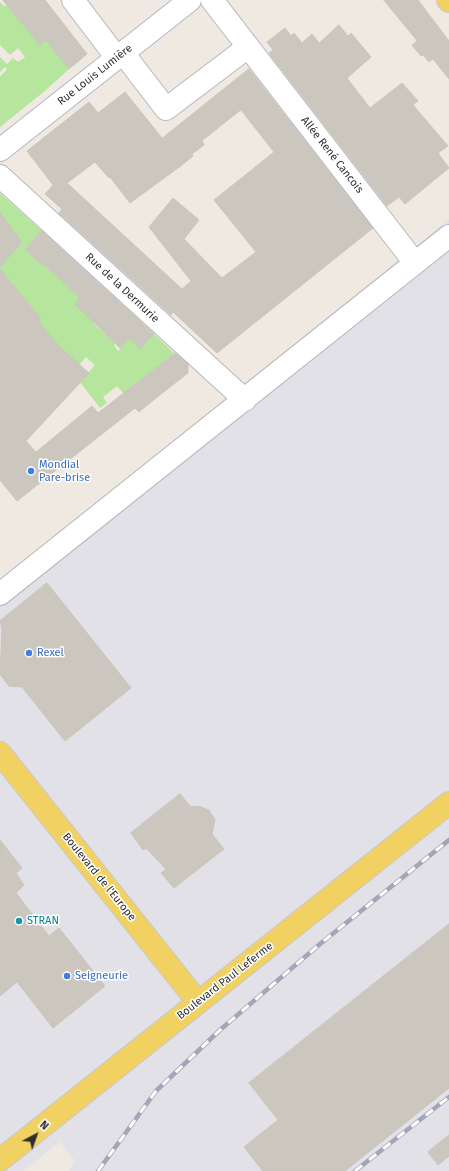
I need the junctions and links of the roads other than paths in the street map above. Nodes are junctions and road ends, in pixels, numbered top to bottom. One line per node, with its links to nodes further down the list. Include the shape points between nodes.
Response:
1 (73, 0): 5 (street)
2 (190, 0): 5 (street, Rue Louis Lumière)
3 (212, 0): 4 (street, Allée René Cancois)
4 (248, 47): 5 (street, via 166,109); 9 (street, Allée René Cancois)
5 (120, 56): 6 (street, Rue Louis Lumière)
6 (0, 150)
7 (0, 176): 10 (street, Rue de la Dermurie)
8 (449, 236): 9 (street)
9 (415, 263): 10 (street)
10 (245, 400): 11 (street)
11 (0, 594)
12 (0, 753): 14 (main road, Boulevard de l'Europe)
13 (449, 803): 14 (main road, Boulevard Paul Leferme)
14 (198, 1002): 15 (main road, Boulevard Paul Leferme)
15 (0, 1160)

